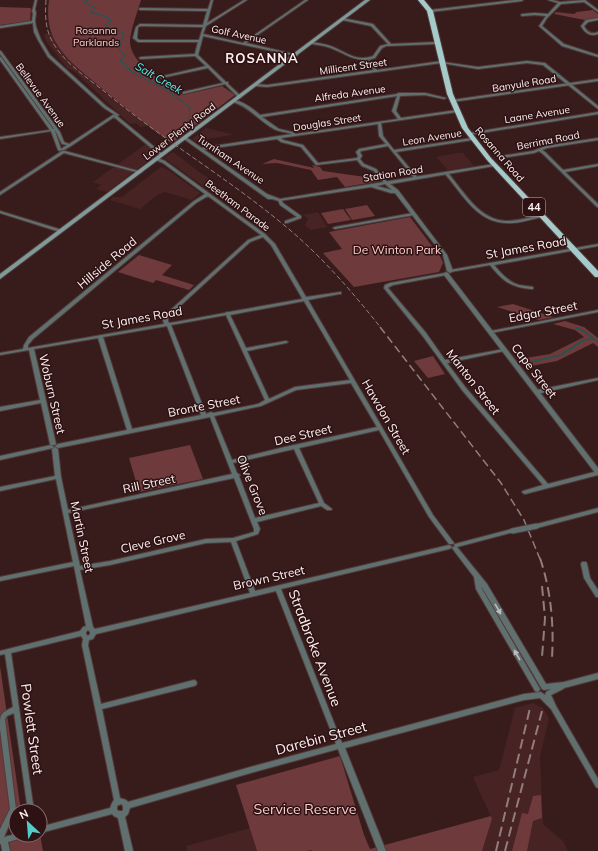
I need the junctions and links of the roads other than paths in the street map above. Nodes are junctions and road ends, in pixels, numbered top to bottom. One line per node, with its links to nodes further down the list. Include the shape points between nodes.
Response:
1 (36, 0): 21 (street, via 32,14)
2 (212, 0): 12 (street)
3 (246, 0): 18 (street)
4 (307, 0): 29 (street)
5 (368, 0): 19 (main road, Lower Plenty Road)
6 (421, 0): 13 (highway, Rosanna Road / 44)
7 (522, 0): 13 (street)
8 (549, 0): 10 (street)
9 (584, 0): 10 (street); 14 (street)
10 (560, 3): 16 (street)
11 (140, 9): 12 (street)
12 (209, 10): 17 (street)
13 (430, 11): 28 (highway, Rosanna Road / 44)
14 (598, 11)
15 (522, 15): 16 (street)
16 (549, 15): 34 (street, via 540,23 542,29 565,46)
17 (207, 18): 18 (street); 23 (street)
18 (218, 18): 23 (street)
19 (343, 19): 27 (main road, Lower Plenty Road); 30 (street, via 372,25)
20 (598, 19): 24 (street, via 583,23 582,26 592,35)
21 (33, 22): 22 (street); 57 (street, via 39,40 53,60)
22 (0, 26)
23 (204, 26): 25 (street); 26 (street, via 140,25 135,38 138,41)
24 (598, 33)
25 (202, 35): 26 (street); 29 (street, Golf Avenue)
26 (200, 42): 32 (street)
27 (311, 43): 33 (main road, Lower Plenty Road); 37 (street)
28 (437, 43): 30 (street); 38 (highway, Rosanna Road / 44)
29 (244, 44): 33 (street, Golf Avenue)
30 (390, 44): 37 (street, via 383,46 375,57)
31 (0, 52): 61 (street, Bellevue Avenue)
32 (196, 55): 36 (street); 39 (street)
33 (296, 55): 44 (main road, Lower Plenty Road)
34 (598, 56)
35 (0, 58): 61 (street, Bellevue Avenue)
36 (141, 58)
37 (366, 60): 40 (street)
38 (442, 62): 40 (street, Millicent Street); 45 (street, Millicent Street, via 478,68 526,62 542,64 547,65); 53 (highway, Rosanna Road / 44)
39 (208, 67): 41 (street); 43 (street)
40 (376, 71): 44 (street, Millicent Street, via 267,86)
41 (161, 77)
42 (598, 80): 45 (street, Banyule Road)
43 (227, 83): 46 (street); 47 (street)
44 (257, 84): 48 (main road, Lower Plenty Road)
45 (569, 84): 53 (street, Banyule Road); 54 (street, Millicent Street)
46 (234, 90): 48 (street); 50 (street)
47 (184, 93)
48 (245, 93): 50 (main road, Lower Plenty Road)
49 (399, 94): 51 (street, Alfreda Avenue); 58 (street, Alfreda Avenue); 59 (street, via 394,111)
50 (240, 97): 52 (main road, Lower Plenty Road)
51 (444, 98)
52 (234, 101): 58 (street); 66 (main road, Lower Plenty Road)
53 (452, 101): 55 (highway, Rosanna Road / 44)
54 (598, 108)
55 (457, 110): 59 (street, Douglas Street); 63 (highway, Rosanna Road / 44)
56 (598, 113): 63 (street, Laane Avenue, via 478,131)
57 (115, 115): 68 (street); 70 (street)
58 (259, 116): 62 (street, via 275,128 289,131)
59 (400, 119): 60 (street, Douglas Street)
60 (379, 122): 62 (street, Douglas Street); 69 (street, via 380,134)
61 (55, 130): 65 (street); 68 (street, Bellevue Avenue, via 63,143); 73 (street, Bellevue Avenue)
62 (294, 135): 64 (street, Douglas Street)
63 (470, 135): 77 (street, Leon Avenue); 82 (highway, Rosanna Road / 44)
64 (279, 137): 72 (street, Douglas Street); 81 (street, via 302,146 317,164)
65 (0, 138)
66 (185, 138): 72 (street, Turnham Avenue); 74 (main road, Lower Plenty Road)
67 (598, 139): 75 (street, Berrima Road)
68 (70, 145): 73 (street)
69 (389, 145): 76 (street, Leon Avenue); 77 (street)
70 (154, 147): 74 (street); 78 (street)
71 (353, 148): 76 (street)
72 (201, 149): 94 (street, Turnham Avenue)
73 (63, 150): 85 (street); 90 (street); 93 (street)
74 (169, 150): 78 (main road, Lower Plenty Road)
75 (539, 150): 79 (street, Berrima Road); 84 (street)
76 (359, 151): 81 (street)
77 (394, 151): 87 (street)
78 (162, 155): 80 (main road, Lower Plenty Road)
79 (501, 157)
80 (157, 159): 85 (main road, Lower Plenty Road); 91 (street, Beetham Parade)
81 (358, 159): 88 (street, via 375,170)
82 (494, 165): 86 (street, Station Road); 98 (highway, Rosanna Road / 44)
83 (598, 165): 84 (street)
84 (563, 171): 95 (street)
85 (140, 172): 101 (main road, Lower Plenty Road)
86 (447, 174): 87 (street, Station Road); 98 (street, via 483,216 508,222)
87 (416, 178): 88 (street, Station Road)
88 (386, 183): 89 (street, Station Road); 92 (street, via 385,186)
89 (371, 186): 92 (street); 94 (street, Station Road)
90 (0, 191)
91 (207, 193): 102 (street, Beetham Parade); 121 (street, Hillside Road, via 31,338)
92 (395, 193): 97 (street)
93 (0, 194)
94 (280, 201): 99 (street, Turnham Avenue, via 300,217)
95 (598, 206)
96 (0, 213): 101 (street)
97 (413, 214): 100 (street); 108 (street, via 445,255)
98 (543, 216): 106 (highway, Rosanna Road / 44)
99 (286, 222)
100 (334, 228)
101 (59, 232): 109 (main road, Lower Plenty Road)
102 (264, 235): 103 (street, Beetham Parade); 104 (street)
103 (268, 239): 104 (street, via 256,240); 114 (street, Beetham Parade)
104 (245, 245): 117 (street, via 170,314)
105 (598, 245): 106 (street, St James Road)
106 (574, 249): 107 (street, St James Road); 110 (highway, Rosanna Road / 44)
107 (492, 265): 108 (street, St James Road); 112 (street, via 510,284)
108 (448, 273): 111 (street, St James Road); 118 (street, Cape Street)
109 (1, 275)
110 (598, 275)
111 (386, 286): 125 (street, Manton Street)
112 (530, 288)
113 (339, 293): 114 (street, St James Road)
114 (304, 299): 116 (street, St James Road); 127 (street, Hawdon Street)
115 (598, 311): 118 (street, Edgar Street)
116 (227, 313): 117 (street, St James Road); 122 (street)
117 (168, 323): 119 (street, St James Road); 133 (street)
118 (491, 332): 123 (street, Cape Street)
119 (100, 336): 121 (street, St James Road); 135 (street)
120 (286, 342): 122 (street)
121 (26, 349): 124 (street, St James Road); 129 (street, Woburn Street)
122 (244, 350): 130 (street)
123 (504, 350): 125 (street); 128 (street, Cape Street)
124 (0, 354)
125 (444, 362): 143 (street, Manton Street, via 488,418)
126 (598, 379): 128 (street)
127 (352, 381): 130 (street, Bronte Street, via 292,389); 134 (street, Hawdon Street)
128 (537, 392): 140 (street, Cape Street)
129 (43, 401): 131 (street); 136 (street, Woburn Street)
130 (268, 401): 132 (street, Bronte Street)
131 (0, 409)
132 (211, 414): 133 (street, Bronte Street); 139 (street, Olive Grove)
133 (204, 416): 135 (street, Bronte Street)
134 (380, 428): 137 (street, Dee Street); 152 (street, Hawdon Street, via 431,516)
135 (130, 431): 136 (street, Bronte Street)
136 (54, 447): 138 (street, Bronte Street); 142 (street, Martin Street)
137 (296, 447): 139 (street, Dee Street); 146 (street)
138 (0, 458)
139 (232, 462): 141 (street, Olive Grove)
140 (598, 473): 143 (street)
141 (237, 475): 149 (street, Rill Street); 150 (street, Olive Grove)
142 (58, 477): 144 (street); 149 (street, Martin Street)
143 (548, 486): 145 (street)
144 (0, 489)
145 (525, 492)
146 (322, 504): 147 (street); 150 (street)
147 (329, 509)
148 (598, 510): 152 (street, Brown Street, bridge)
149 (65, 512): 154 (street, Martin Street)
150 (255, 520): 151 (street, Olive Grove, via 256,533)
151 (233, 540): 154 (street, Cleve Grove, via 206,541 110,563); 157 (street)
152 (453, 546): 156 (street, Brown Street); 165 (street, Hawdon Street, via 477,577 479,589)
153 (584, 564): 158 (street, via 587,578)
154 (77, 565): 155 (street, Cleve Grove); 159 (street, Martin Street)
155 (0, 579)
156 (278, 588): 157 (street, Brown Street); 169 (street, Stradbroke Avenue)
157 (253, 594): 159 (street, Brown Street)
158 (598, 594)
159 (92, 630): 160 (street, via 91,637)
160 (84, 636): 161 (street); 166 (street)
161 (8, 651): 162 (street); 167 (street, Powlett Street)
162 (0, 653)
163 (598, 676): 165 (street, Darebin Street)
164 (194, 683): 166 (street)
165 (543, 691): 169 (street, Darebin Street); 170 (street, Hawdon Street)
166 (99, 707): 173 (street)
167 (16, 709): 168 (street); 172 (street, Powlett Street)
168 (2, 714): 178 (street, via 13,809)
169 (340, 746): 174 (street, Darebin Street); 181 (street, Stradbroke Avenue)
170 (595, 774): 171 (street, Hawdon Street)
171 (598, 785)
172 (30, 803)
173 (118, 803): 174 (street, via 124,803); 175 (street, via 113,806)
174 (126, 806): 176 (street, via 125,812)
175 (113, 810): 176 (street, via 116,815); 177 (street)
176 (121, 814): 180 (street)
177 (48, 828)
178 (1, 839): 179 (street)
179 (6, 851)
180 (129, 851)
181 (382, 851)

